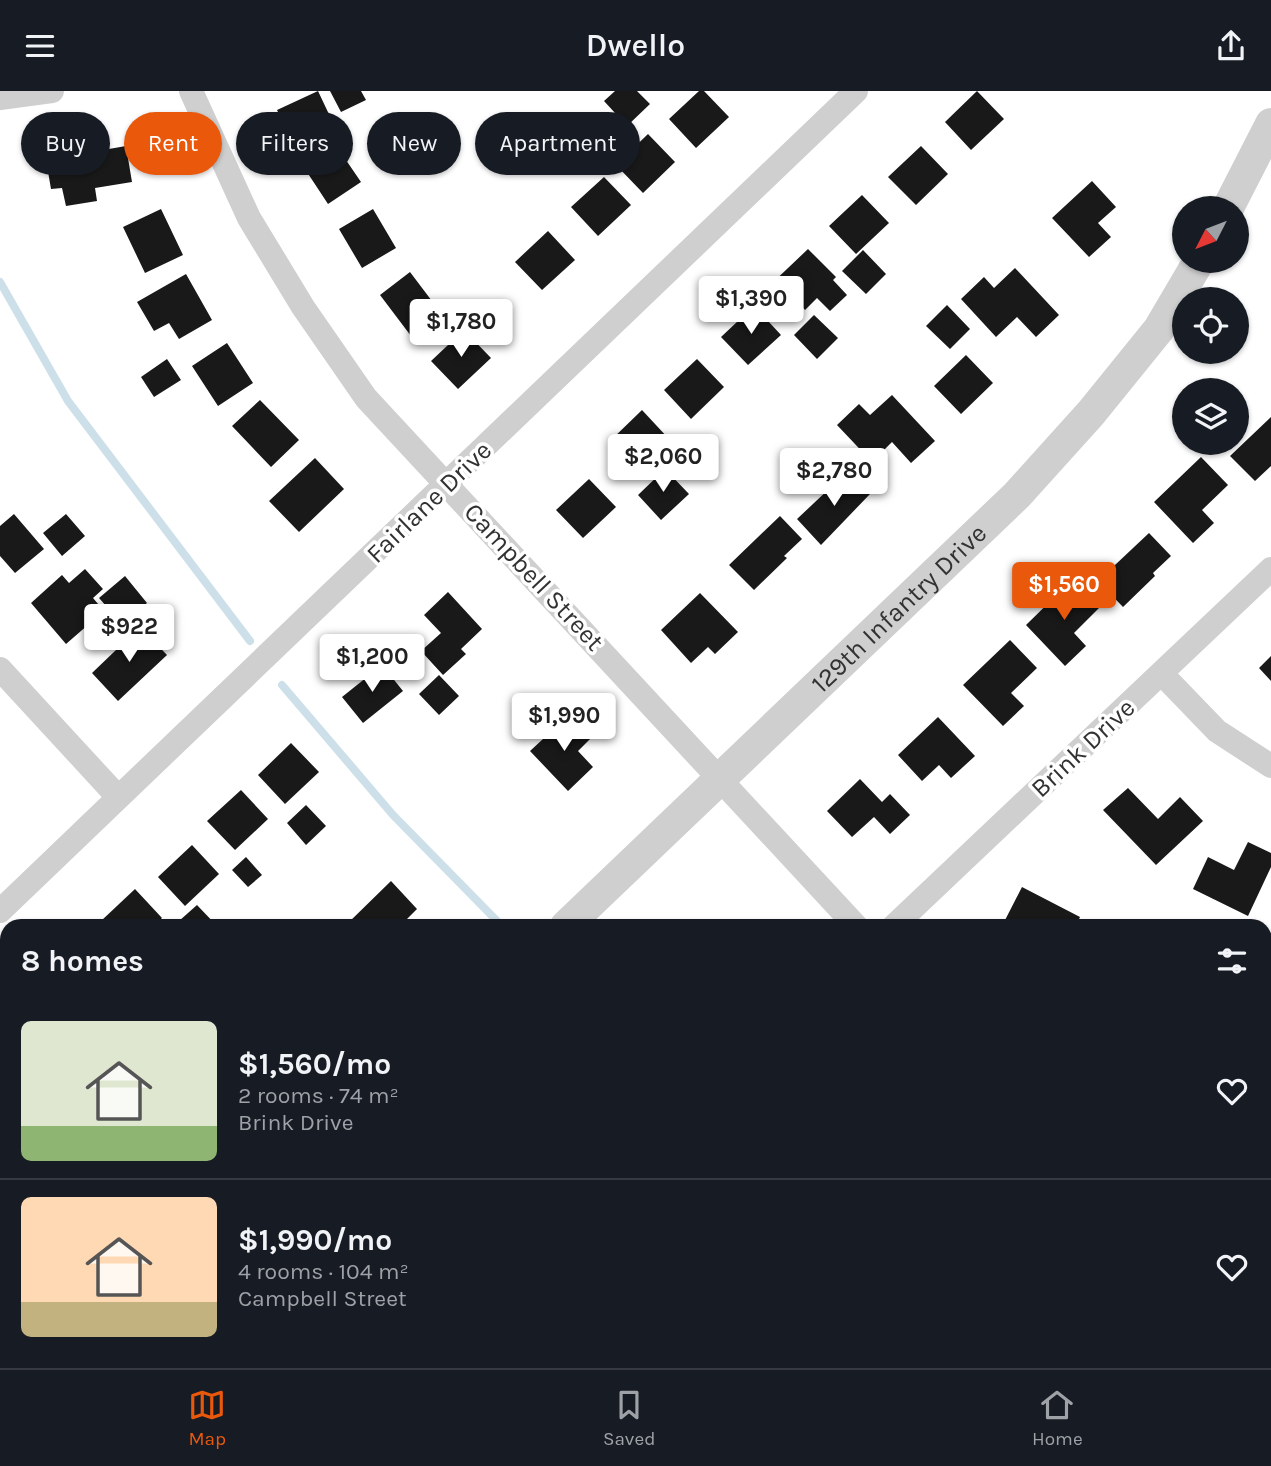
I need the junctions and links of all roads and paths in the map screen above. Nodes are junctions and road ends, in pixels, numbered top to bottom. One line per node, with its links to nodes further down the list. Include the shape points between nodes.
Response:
1 (52, 91): 4 (street)
2 (191, 91): 8 (street, Campbell Street, via 249,218 303,307 366,398)
3 (856, 91): 8 (street, Fairlane Drive)
4 (0, 98)
5 (1271, 124): 6 (street)
6 (1234, 196)
7 (1192, 273): 13 (street, 129th Infantry Drive, via 1160,329 1017,495)
8 (448, 484): 13 (street, Campbell Street); 14 (street, Fairlane Drive)
9 (1271, 569): 11 (street, Brink Drive)
10 (0, 669): 14 (street)
11 (1162, 674): 12 (street, via 1217,731); 18 (street, Brink Drive)
12 (1271, 766)
13 (720, 779): 16 (street, 129th Infantry Drive); 17 (street, Campbell Street)
14 (118, 797): 15 (street, Fairlane Drive)
15 (0, 911)
16 (573, 919)
17 (850, 919)
18 (901, 919)

